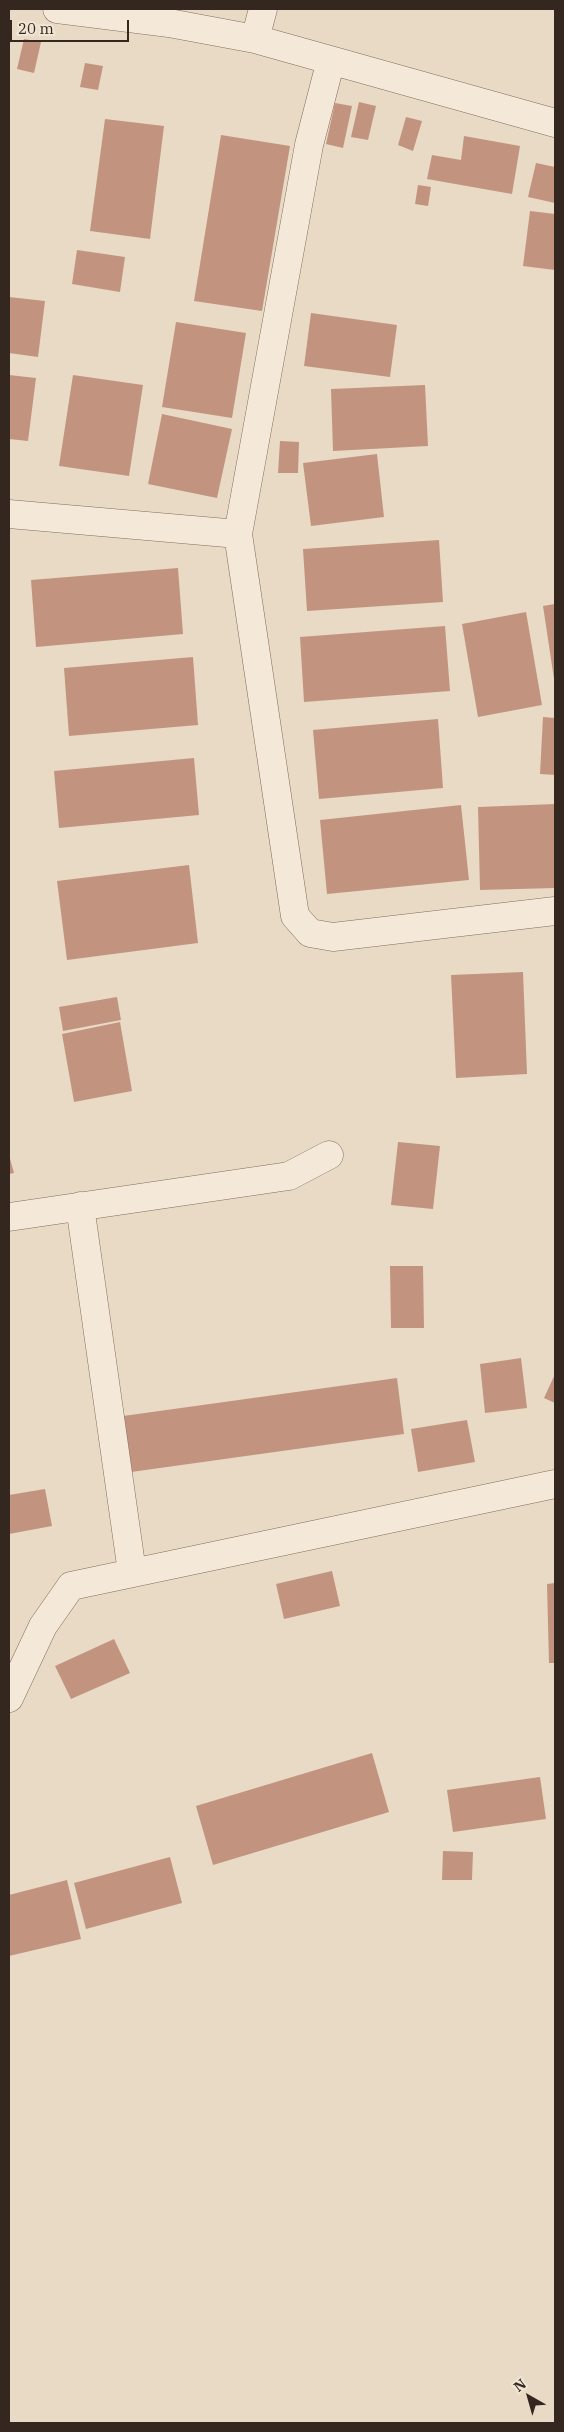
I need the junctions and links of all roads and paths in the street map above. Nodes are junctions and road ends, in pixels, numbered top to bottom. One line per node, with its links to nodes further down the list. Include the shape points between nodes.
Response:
1 (57, 9): 3 (street, via 169,23)
2 (263, 9): 3 (street)
3 (255, 39): 4 (street)
4 (331, 60): 5 (street); 7 (street, via 309,144)
5 (555, 123)
6 (9, 514): 7 (street)
7 (238, 534): 8 (street, via 295,916 310,934 333,937)
8 (555, 911)
9 (329, 1155): 10 (street, via 289,1176)
10 (80, 1206): 11 (street); 13 (street)
11 (9, 1217)
12 (555, 1484): 13 (street)
13 (132, 1572): 14 (street, via 71,1586 43,1626)
14 (9, 1698)

